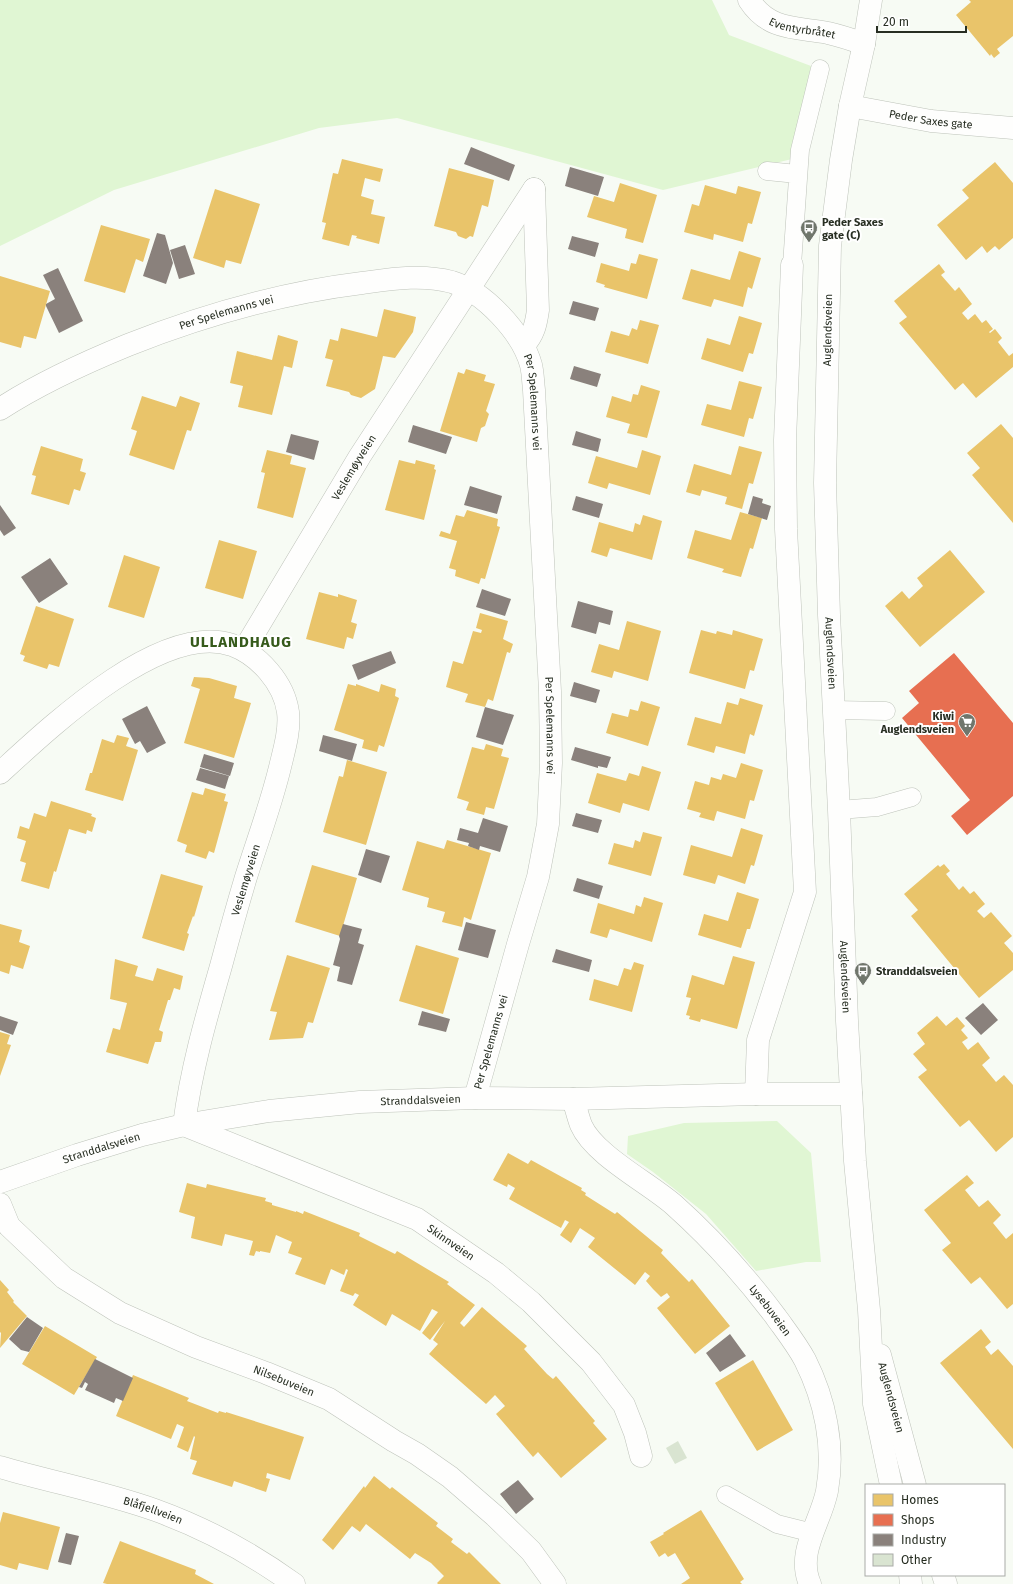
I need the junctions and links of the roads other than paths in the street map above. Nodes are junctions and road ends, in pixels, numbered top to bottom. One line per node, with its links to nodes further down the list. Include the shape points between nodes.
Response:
1 (749, 0): 3 (street, Eventyrbråtet, via 768,20 782,26 830,33)
2 (871, 0): 3 (street, Auglendsveien)
3 (864, 44): 5 (street, Auglendsveien)
4 (820, 69): 8 (lane, via 800,150)
5 (850, 106): 6 (street, Peder Saxes gate, via 931,121); 14 (street, Auglendsveien, via 840,160 830,246 825,483)
6 (1013, 128)
7 (767, 171): 8 (lane)
8 (797, 174): 9 (lane)
9 (792, 266): 19 (street, via 786,440 786,529 805,892 758,1040)
10 (468, 289): 11 (street, Per Spelemanns vei, via 510,325); 11 (street, Per Spelemanns vei, via 534,189 538,310 536,325); 12 (street, Per Spelemanns vei, via 452,282 405,277 262,300 177,326 83,363); 13 (street, Veslemøyveien, via 360,456)
11 (524, 345): 21 (street, Per Spelemanns vei, via 531,365 534,390 550,691 551,763 548,824 538,877)
12 (0, 409)
13 (244, 650): 16 (street, Veslemøyveien, via 223,642 196,642 174,648 142,663 108,681 47,730); 23 (street, Veslemøyveien, via 260,662 281,688 288,710 289,726 275,788 246,879 198,1049)
14 (834, 710): 15 (lane); 18 (street, Auglendsveien)
15 (886, 711)
16 (0, 774)
17 (912, 797): 18 (lane, via 878,807)
18 (839, 810): 20 (street, Auglendsveien)
19 (756, 1094): 20 (street, Stranddalsveien); 22 (street, Stranddalsveien)
20 (851, 1094): 26 (street, Auglendsveien)
21 (475, 1098): 22 (street, Stranddalsveien); 23 (street, Stranddalsveien, via 360,1102 268,1111)
22 (573, 1099): 32 (street, Lysebuveien, via 582,1126 599,1149 673,1204 699,1228 752,1285 804,1359 819,1391 824,1410 831,1463 827,1492)
23 (184, 1125): 24 (street, Stranddalsveien, via 77,1155); 27 (street, Skinnveien, via 417,1219 496,1273 531,1302 591,1362 624,1405)
24 (0, 1182)
25 (0, 1204): 34 (street, Nilsebuveien, via 9,1226 64,1278 120,1313 196,1347 329,1399 417,1454 450,1477 500,1521 530,1551)
26 (869, 1310): 29 (street, Auglendsveien, via 874,1404); 30 (street, Auglendsveien)
27 (641, 1456)
28 (0, 1467): 33 (street, Blåfjellveien, via 99,1493 201,1529 264,1563)
29 (891, 1484)
30 (915, 1484)
31 (726, 1495): 32 (lane, via 777,1524)
32 (813, 1533): 35 (street, Lysebuveien, via 808,1544 807,1556 807,1578)
33 (294, 1584)
34 (555, 1584)
35 (810, 1584)

